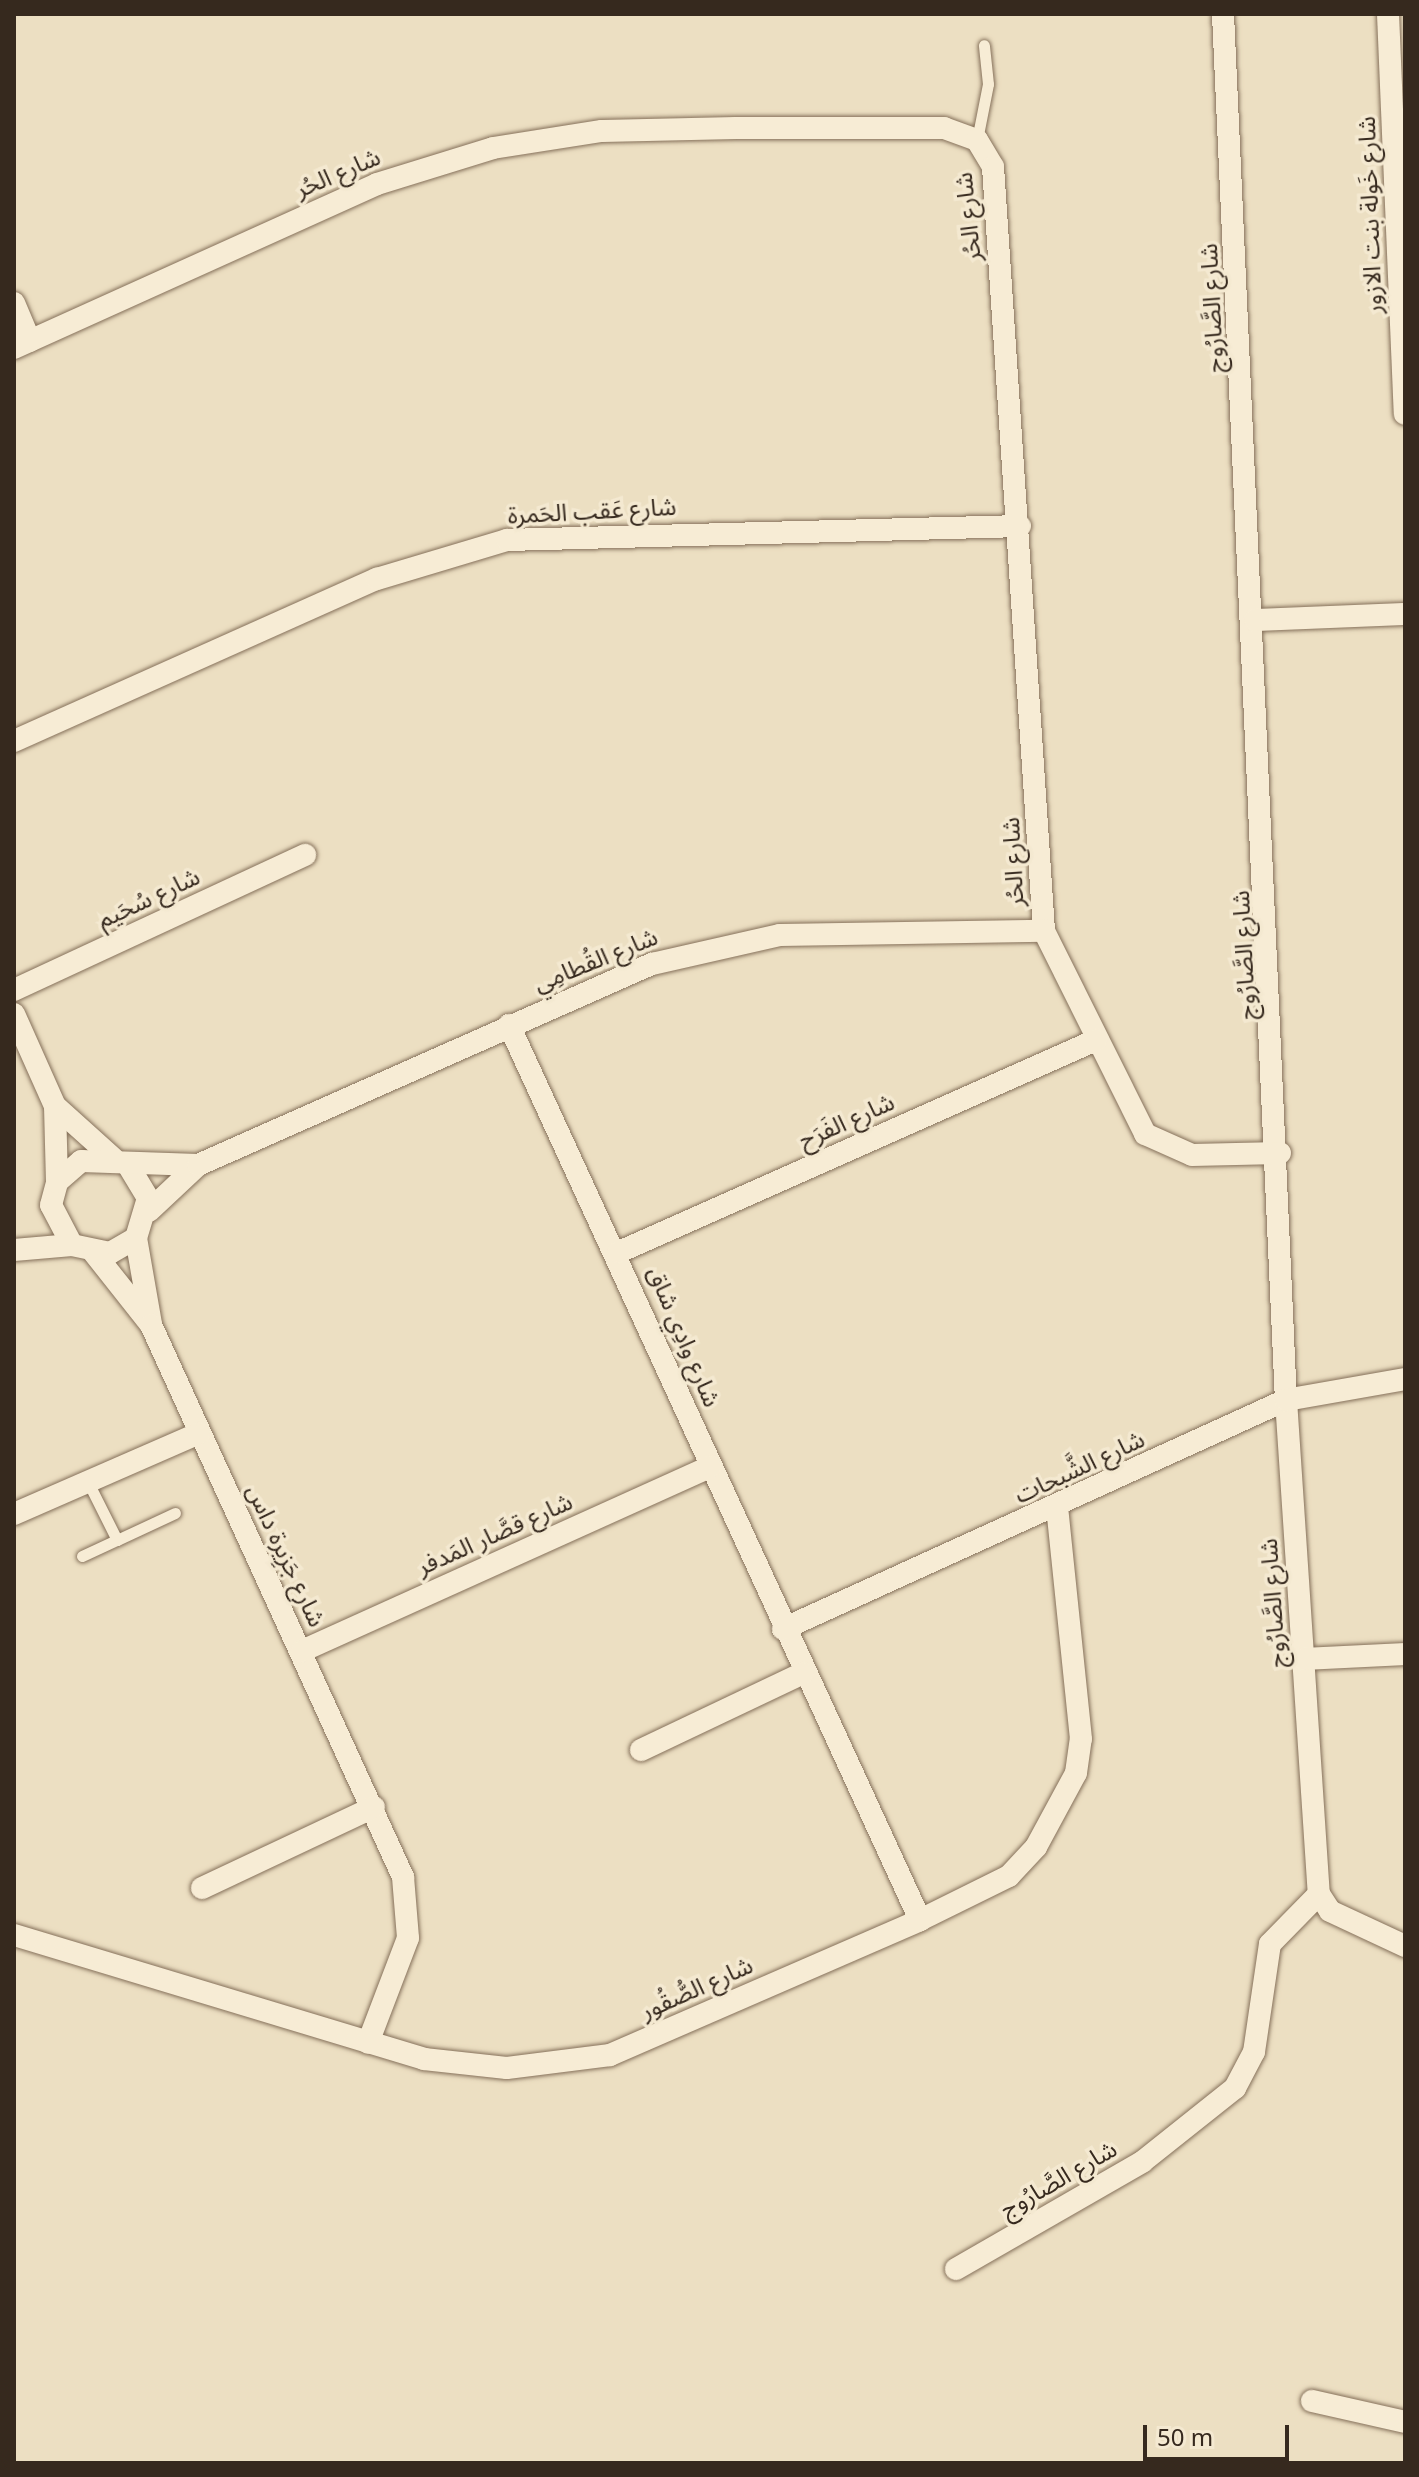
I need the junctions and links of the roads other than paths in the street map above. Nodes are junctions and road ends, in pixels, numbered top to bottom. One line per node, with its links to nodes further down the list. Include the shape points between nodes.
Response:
1 (1223, 14): 11 (street, شارع الصَّارُوج)
2 (1388, 14): 4 (street, شارع خَولة بنت الازور)
3 (984, 45): 5 (lane, via 988,84)
4 (1398, 92): 8 (street, شارع خَولة بنت الازور)
5 (977, 140): 7 (street, شارع الحُر, via 944,128 721,129 602,131 493,148 377,184); 9 (street, شارع الحُر, via 993,167)
6 (14, 303): 7 (street)
7 (22, 345)
8 (1405, 414)
9 (1020, 526): 12 (street, شارع عَقب الحَمرة, via 507,540 377,579); 14 (street, شارع الحُر)
10 (1405, 614): 11 (street)
11 (1255, 620): 20 (street, شارع الصَّارُوج)
12 (14, 741)
13 (305, 855): 15 (street, شارع سُحَيم)
14 (1044, 931): 17 (street, شارع القُطامِي, via 723,942); 18 (street, شارع الحُر)
15 (14, 990)
16 (14, 1014): 19 (street)
17 (509, 1025): 22 (street, شارع القُطامِي); 29 (street, شارع وادِي شاق)
18 (1096, 1040): 20 (street, شارع الحُر, via 1145,1134 1163,1147 1192,1155); 29 (street, شارع الفَرَح)
19 (55, 1106): 21 (street); 23 (street)
20 (1280, 1153): 33 (street, شارع الصَّارُوج)
21 (120, 1162): 22 (street, شارع القُطامِي); 23 (street, via 81,1161); 25 (street, via 144,1185)
22 (198, 1165): 25 (street, شارع القُطامِي)
23 (57, 1182): 24 (street)
24 (51, 1205): 27 (street); 28 (street)
25 (149, 1211): 26 (street)
26 (136, 1238): 30 (street); 31 (street, شارع جَزِيرة داس)
27 (72, 1245): 28 (street); 30 (street)
28 (21, 1246)
29 (619, 1252): 35 (street, شارع وادِي شاق)
30 (94, 1253): 31 (street, شارع جَزِيرة داس)
31 (151, 1325): 34 (street, شارع جَزِيرة داس)
32 (1405, 1379): 33 (street, شارع الشَّبحات)
33 (1286, 1400): 37 (street, شارع الشَّبحات); 45 (street, شارع الصَّارُوج)
34 (199, 1433): 36 (street); 43 (street, شارع جَزِيرة داس)
35 (710, 1467): 42 (street, شارع وادِي شاق); 43 (street, شارع قصَّار المَدفر)
36 (88, 1482): 39 (street); 40 (lane)
37 (1057, 1508): 42 (street, شارع الشَّبحات); 51 (street, شارع الصُّقُور, via 1081,1709 1076,1773 1056,1821 1009,1876)
38 (175, 1513): 40 (lane)
39 (14, 1514)
40 (117, 1540): 41 (lane)
41 (82, 1556)
42 (783, 1629): 46 (street, شارع وادِي شاق)
43 (302, 1651): 48 (street, شارع جَزِيرة داس)
44 (1405, 1654): 45 (street)
45 (1304, 1659): 50 (street, شارع الصَّارُوج)
46 (803, 1673): 47 (street); 51 (street, شارع وادِي شاق)
47 (641, 1750)
48 (374, 1807): 49 (street); 54 (street, شارع جَزِيرة داس, via 403,1877 408,1938)
49 (202, 1888)
50 (1319, 1894): 53 (street, via 1330,1911); 55 (street, شارع الصَّارُوج, via 1270,1944 1254,2052 1235,2088 1142,2162)
51 (920, 1920): 54 (street, شارع الصُّقُور, via 610,2055 507,2068 424,2059)
52 (14, 1935): 54 (street, شارع الصُّقُور)
53 (1405, 1946)
54 (368, 2043)
55 (956, 2269)
56 (1312, 2401): 57 (street)
57 (1405, 2422)

